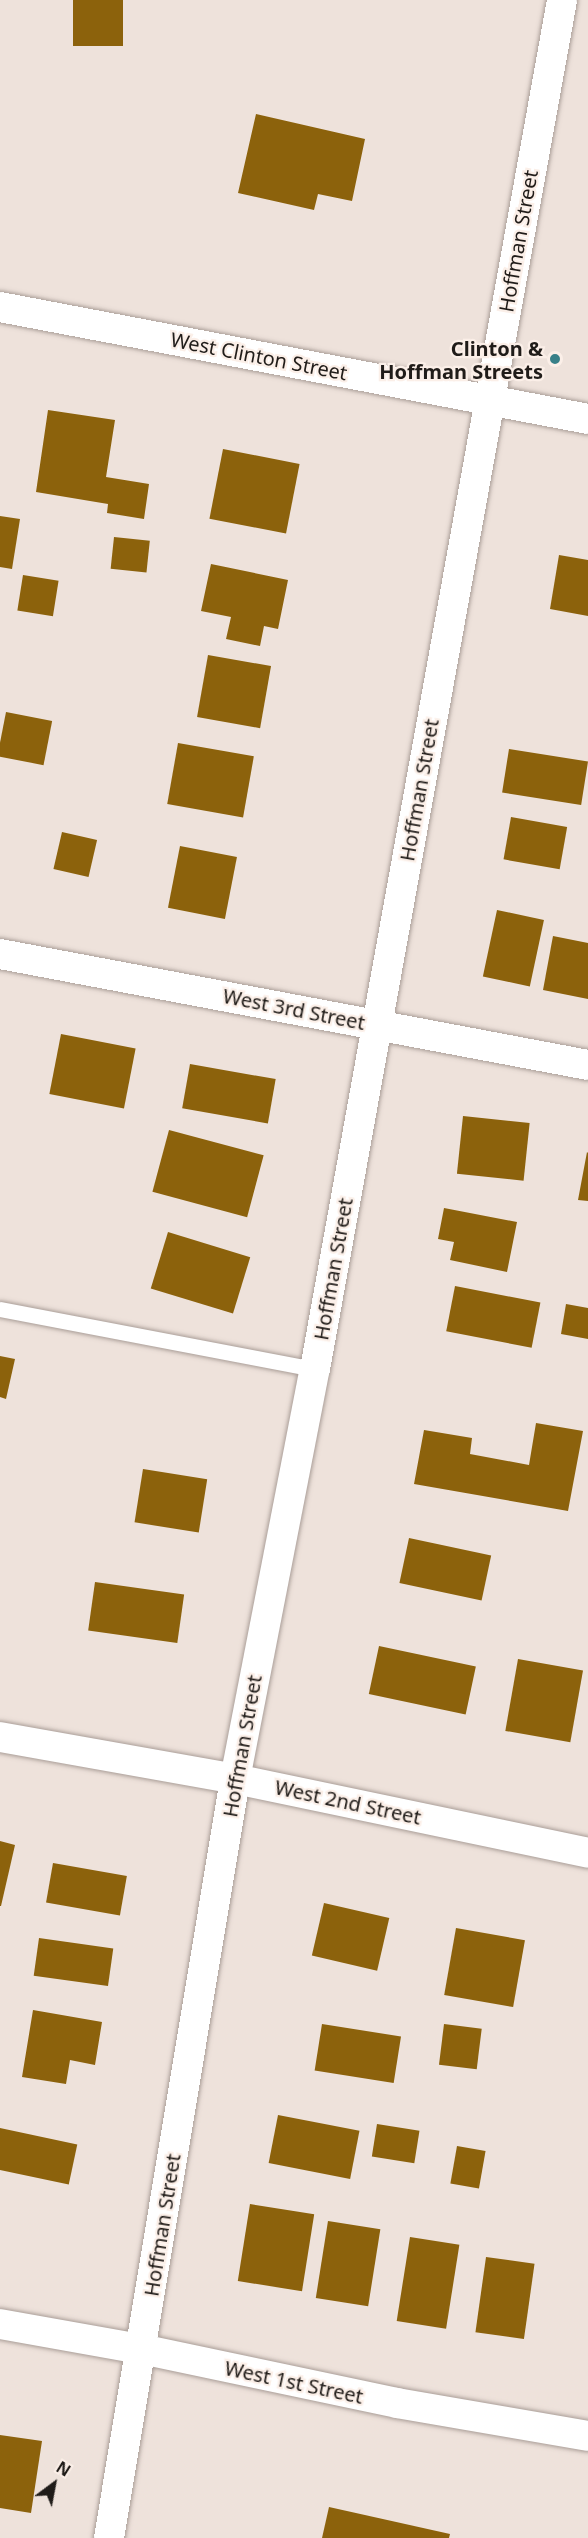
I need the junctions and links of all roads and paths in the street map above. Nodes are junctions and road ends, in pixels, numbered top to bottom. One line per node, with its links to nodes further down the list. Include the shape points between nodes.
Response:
1 (562, 0): 3 (street, Hoffman Street)
2 (0, 307): 3 (street, West Clinton Street)
3 (490, 400): 4 (street, West Clinton Street); 6 (street, Hoffman Street)
4 (588, 419)
5 (0, 954): 6 (street, West 3rd Street)
6 (376, 1025): 7 (street, West 3rd Street); 9 (street, Hoffman Street)
7 (588, 1065)
8 (0, 1309): 9 (lane)
9 (315, 1369): 11 (street, Hoffman Street)
10 (0, 1737): 11 (street, West 2nd Street)
11 (236, 1779): 12 (street, West 2nd Street); 14 (street, Hoffman Street)
12 (588, 1853)
13 (0, 2324): 14 (street, West 1st Street)
14 (141, 2349): 15 (street, West 1st Street, via 397,2403); 16 (street, Hoffman Street)
15 (588, 2436)
16 (109, 2538)

